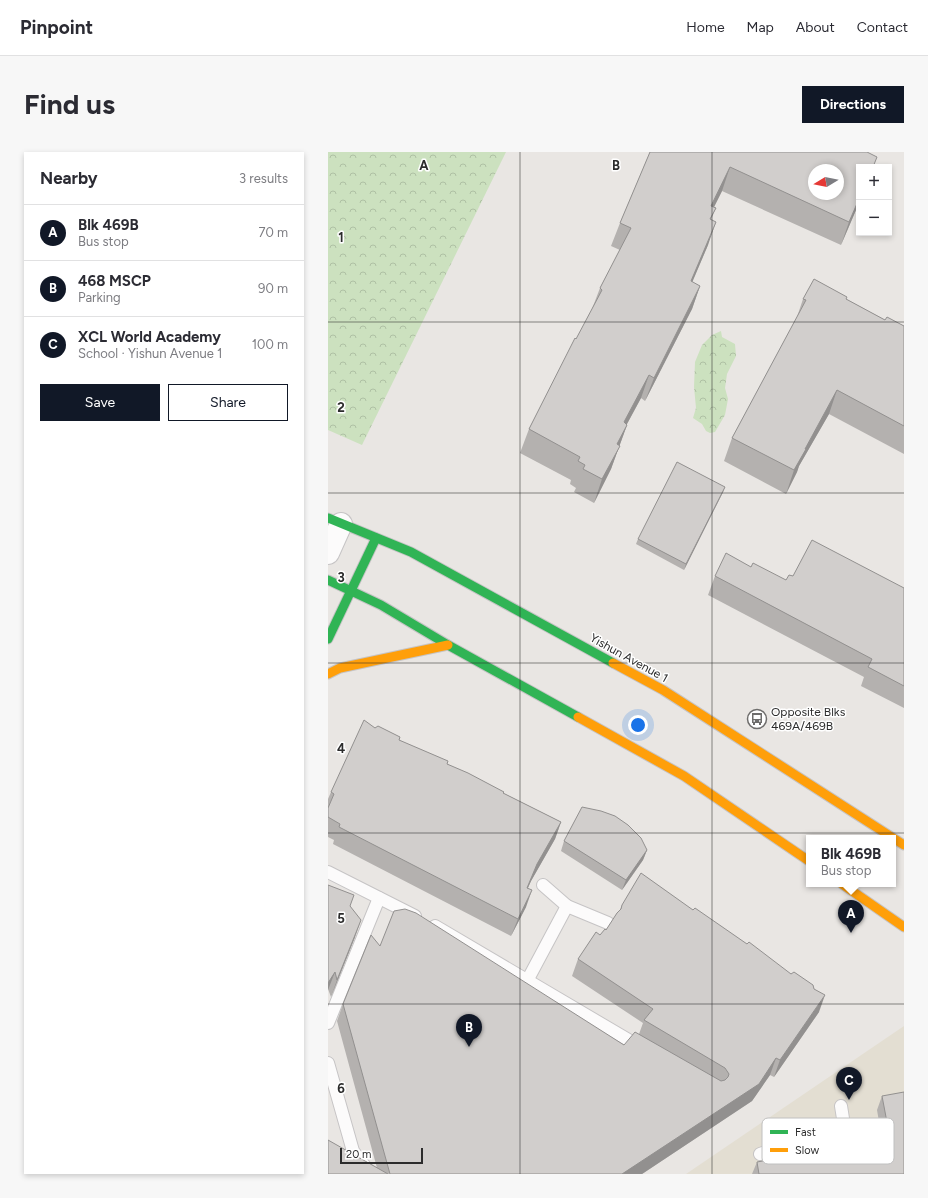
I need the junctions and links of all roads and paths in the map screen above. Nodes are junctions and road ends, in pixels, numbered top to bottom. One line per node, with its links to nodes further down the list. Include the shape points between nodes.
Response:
1 (334, 521): 2 (main road, Yishun Avenue 1); 3 (street)
2 (376, 538): 5 (main road); 9 (main road, Yishun Avenue 1, via 410,552 663,690)
3 (328, 553)
4 (328, 580): 5 (main road)
5 (351, 592): 6 (main road); 7 (main road, via 381,605)
6 (328, 639)
7 (448, 644): 8 (main road, via 340,668); 10 (main road, via 684,776)
8 (328, 674)
9 (888, 835)
10 (806, 860)
11 (328, 872): 14 (lane)
12 (543, 885): 15 (lane)
13 (846, 887): 17 (main road)
14 (379, 898): 18 (lane, via 433,925); 19 (lane)
15 (567, 906): 16 (lane); 18 (lane)
16 (608, 923)
17 (904, 927)
18 (527, 980): 20 (lane)
19 (328, 1024)
20 (655, 1056)
21 (328, 1063): 22 (lane)
22 (333, 1102): 25 (lane, via 354,1151)
23 (841, 1106): 24 (lane)
24 (843, 1118)
25 (372, 1174)

